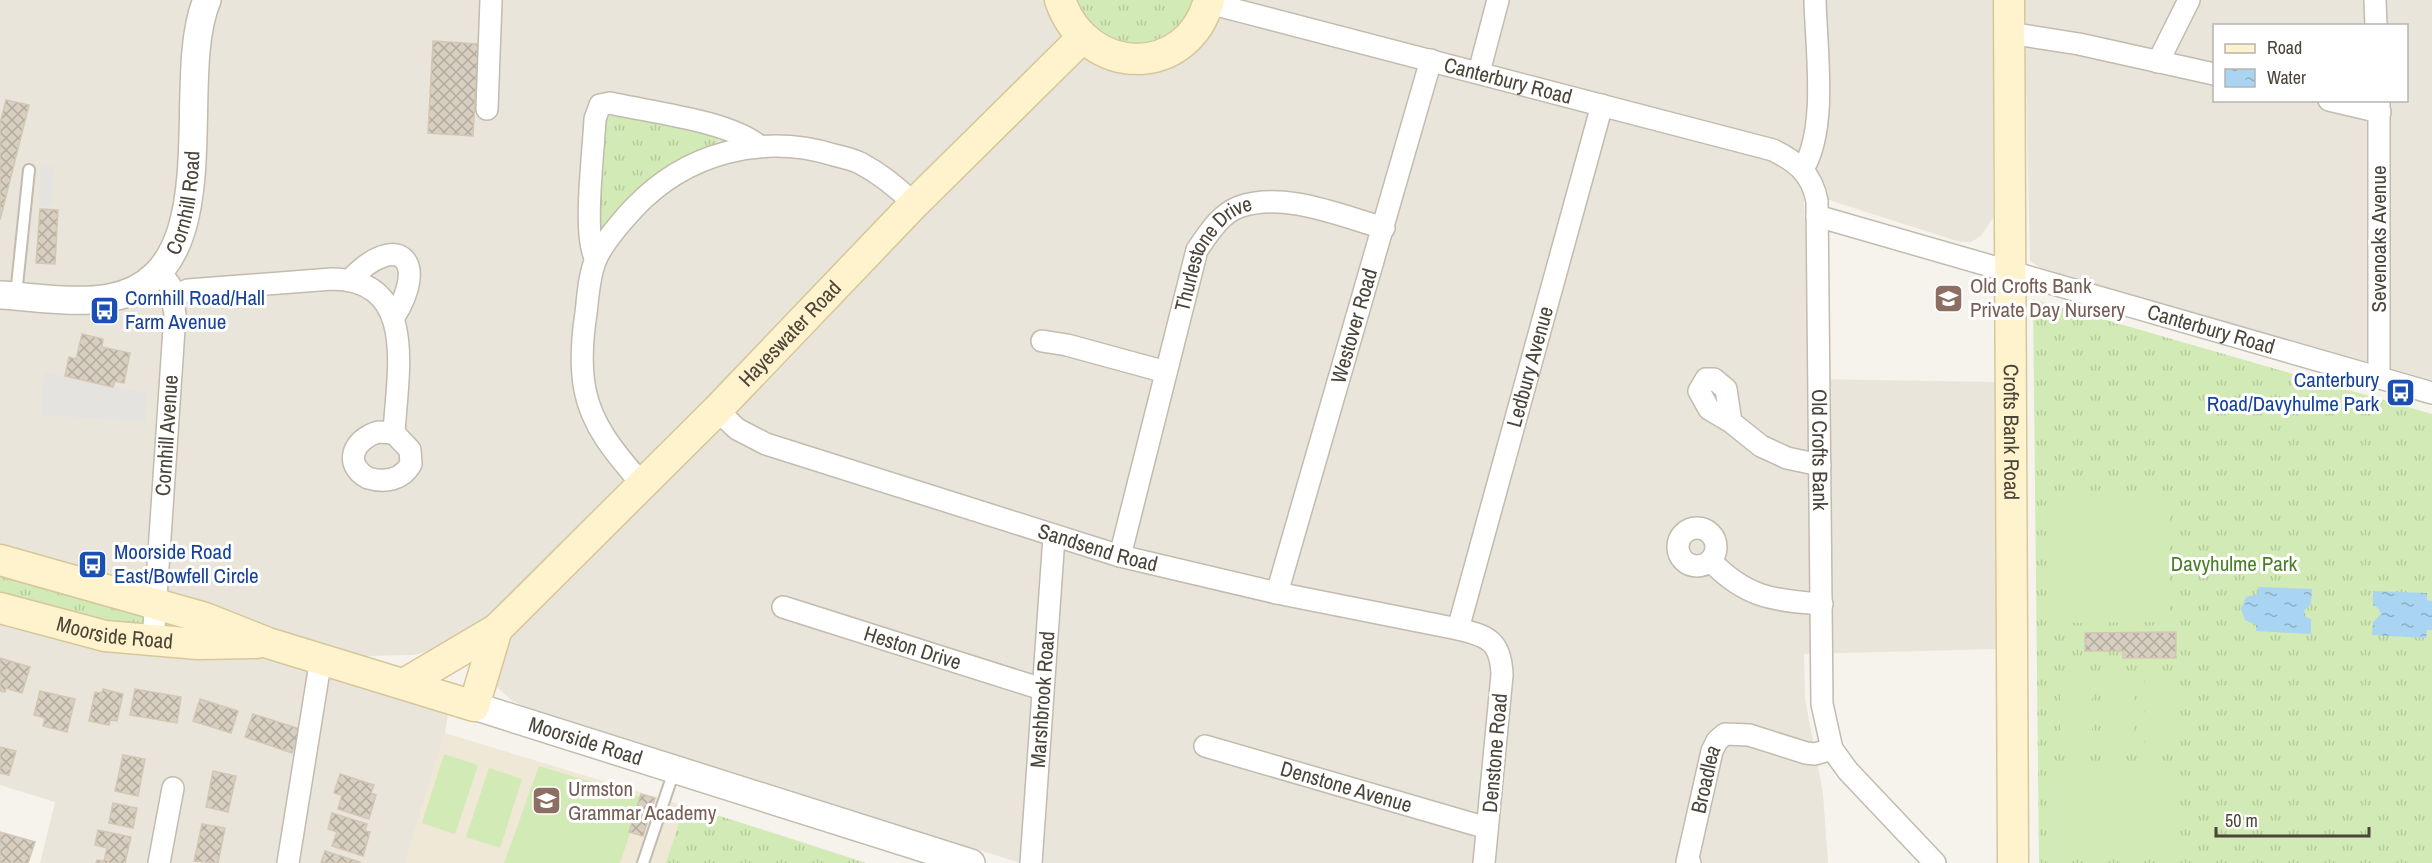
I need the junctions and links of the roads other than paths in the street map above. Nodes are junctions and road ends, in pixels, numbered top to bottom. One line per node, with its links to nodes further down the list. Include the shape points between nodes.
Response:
1 (207, 0): 28 (street, Cornhill Road, via 196,38 189,198 179,240)
2 (491, 0): 20 (street)
3 (1060, 0): 12 (main road, via 1067,20)
4 (1498, 0): 15 (street)
5 (1815, 0): 22 (street, via 1818,123)
6 (2009, 0): 11 (main road, Crofts Bank Road)
7 (2189, 0): 14 (street)
8 (2375, 0): 10 (street)
9 (1209, 2): 12 (main road, via 1198,26 1183,42 1143,59 1121,58 1100,51); 13 (street, Canterbury Road)
10 (2376, 24)
11 (2009, 33): 14 (street); 29 (main road, Crofts Bank Road)
12 (1082, 38): 24 (main road, Hayeswater Road)
13 (1431, 60): 15 (street, Canterbury Road); 26 (street, Westover Road)
14 (2158, 62): 16 (street)
15 (1479, 72): 18 (street, Canterbury Road)
16 (2213, 74)
17 (2345, 102): 19 (street)
18 (1602, 105): 22 (street, Canterbury Road, via 1773,150); 52 (street, Ledbury Avenue)
19 (2379, 106): 36 (street, Sevenoaks Avenue)
20 (487, 109)
21 (759, 146): 24 (street, via 799,146 859,162 891,182); 27 (street, via 720,153 672,175 623,219); 27 (street, via 749,137 720,127 610,103 600,105 595,119 589,230 591,252)
22 (1803, 169): 25 (street, Old Crofts Bank, via 1815,188)
23 (29, 170): 31 (lane)
24 (914, 204): 38 (main road, Hayeswater Road)
25 (1817, 216): 29 (street, Canterbury Road); 41 (street, Old Crofts Bank)
26 (1384, 228): 35 (street, Thurlestone Drive, via 1294,204 1266,202 1238,208 1214,226 1197,250); 47 (street, Westover Road)
27 (596, 259): 42 (street, via 582,338 585,391 600,429)
28 (159, 271): 31 (street, Cornhill Road, via 129,292 110,298); 32 (street, via 170,285)
29 (2010, 272): 36 (street, Canterbury Road); 74 (main road, Crofts Bank Road)
30 (350, 280): 32 (street, via 188,290); 33 (street, via 373,292); 33 (street, via 372,259 384,254 405,261 411,270 410,284)
31 (8, 295)
32 (174, 305): 48 (street, Cornhill Avenue)
33 (394, 317): 40 (street, via 398,336)
34 (1042, 341): 35 (street)
35 (1166, 372): 44 (street, Thurlestone Drive)
36 (2379, 377): 37 (street, Canterbury Road)
37 (2432, 393)
38 (717, 410): 42 (main road, Hayeswater Road); 43 (street, Sandsend Road, via 737,429 766,444)
39 (1731, 422): 41 (street, via 1761,446 1787,458)
40 (394, 433)
41 (1820, 465): 49 (street, Old Crofts Bank)
42 (641, 483): 53 (main road, Hayeswater Road)
43 (1054, 537): 44 (street, Sandsend Road); 59 (street, Marshbrook Road)
44 (1120, 556): 47 (street, Sandsend Road)
45 (0, 560): 48 (main road, Moorside Road)
46 (1711, 561): 49 (street, via 1725,576 1755,594 1786,602)
47 (1277, 593): 52 (street, Sandsend Road)
48 (155, 604): 54 (street, Cornhill Avenue); 55 (main road, Moorside Road, via 205,618)
49 (1822, 604): 62 (street, Old Crofts Bank, via 1822,704)
50 (783, 607): 59 (street, Heston Drive)
51 (0, 608): 54 (main road, Moorside Road, via 105,636)
52 (1458, 628): 56 (street, Sandsend Road, via 1477,633)
53 (497, 629): 58 (main road, Hayeswater Road); 60 (main road, Hayeswater Road)
54 (153, 642): 55 (main road, Moorside Road)
55 (268, 643): 57 (main road, Moorside Road)
56 (1494, 644): 65 (street, Denstone Road, via 1502,675)
57 (321, 658): 58 (main road, Moorside Road); 67 (street)
58 (404, 684): 60 (main road, Moorside Road)
59 (1042, 689): 70 (street, Marshbrook Road)
60 (474, 706): 63 (street, Moorside Road)
61 (1205, 746): 65 (street, Denstone Avenue)
62 (1832, 749): 72 (street, Broadlea, via 1806,753 1749,735 1725,734 1712,751); 73 (street, Old Crofts Bank)
63 (674, 770): 68 (lane); 69 (street, Moorside Road)
64 (173, 788): 66 (street)
65 (1487, 828): 71 (street, Denstone Road)
66 (159, 863)
67 (288, 863)
68 (643, 863)
69 (971, 863)
70 (1031, 863)
71 (1484, 863)
72 (1690, 863)
73 (1935, 863)
74 (2013, 863)

